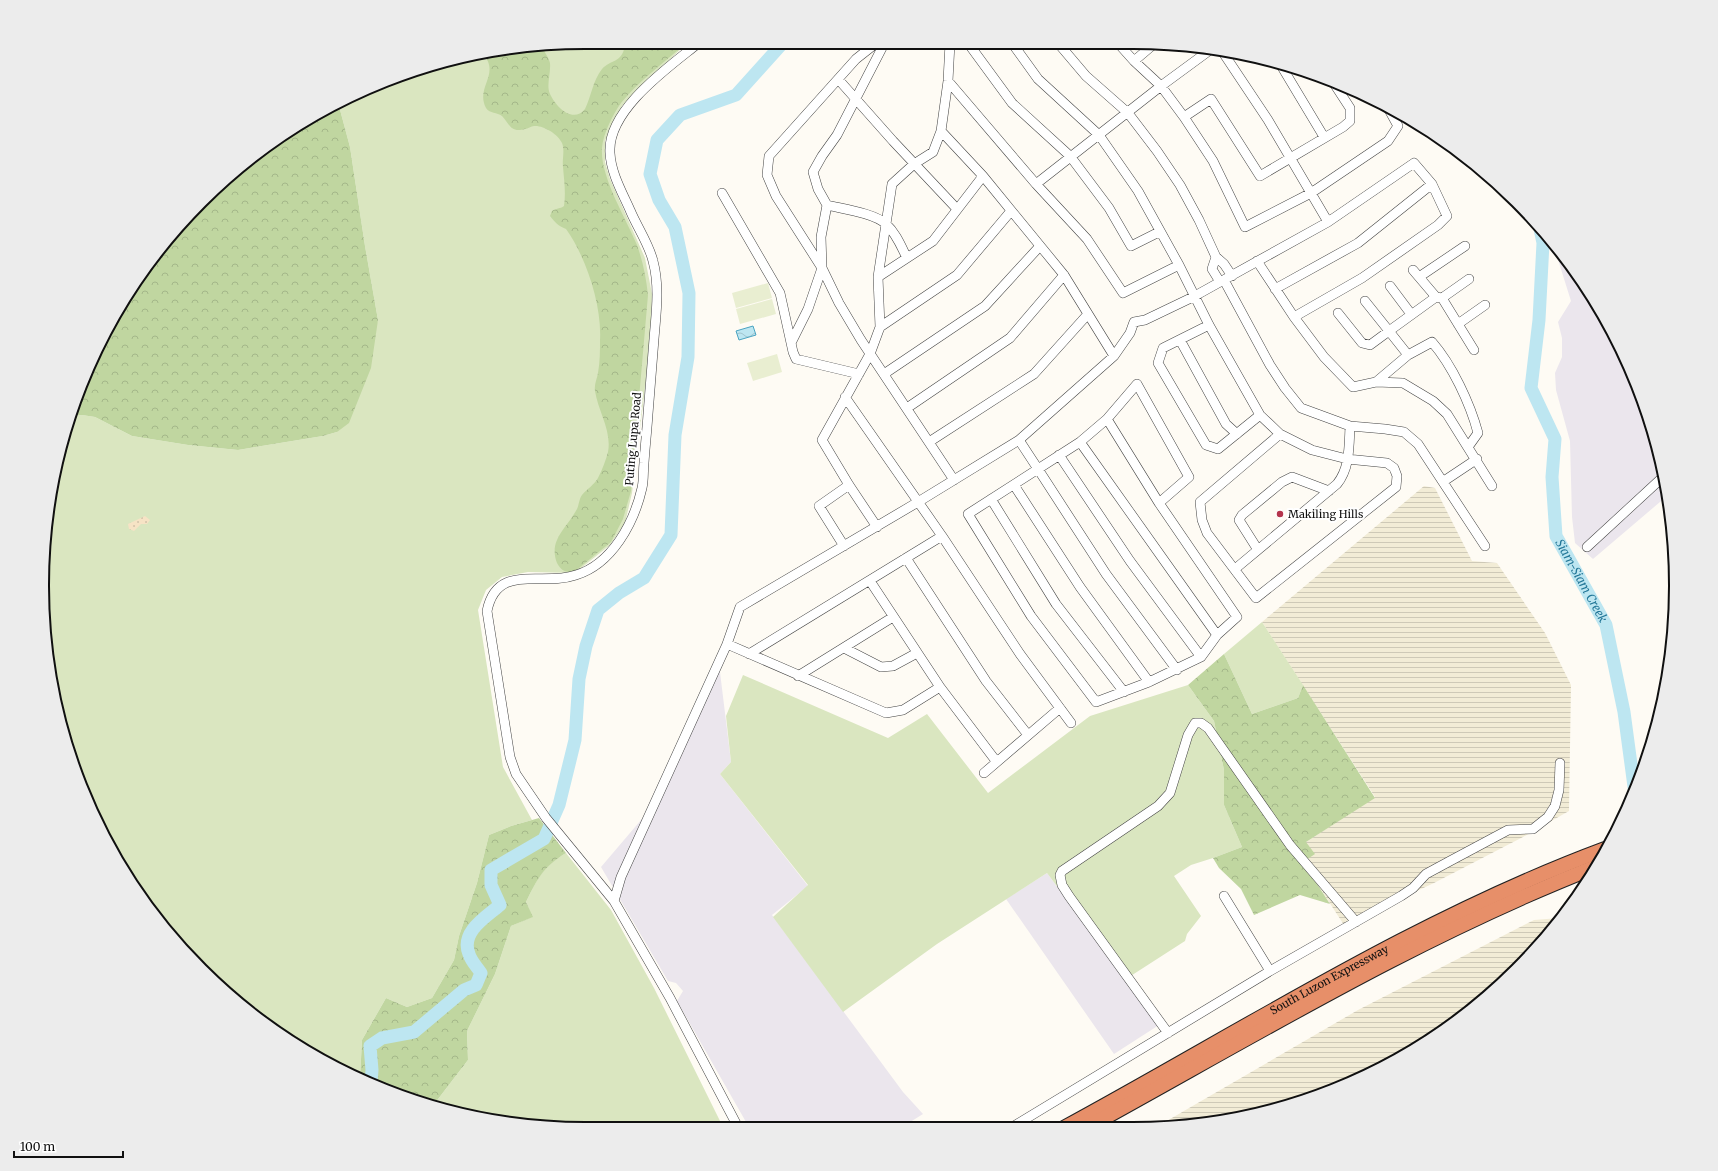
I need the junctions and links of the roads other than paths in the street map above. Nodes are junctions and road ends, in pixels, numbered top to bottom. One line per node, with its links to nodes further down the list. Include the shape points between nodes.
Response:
1 (691, 49): 128 (street, Puting Lupa Road, via 660,74 620,119 611,137 609,152 612,168 653,260 656,281 656,314 642,488 632,518 619,542 604,558 588,569 564,578 516,579 502,584 494,591 487,611 510,757 516,774 558,834)
2 (869, 49): 14 (street)
3 (881, 49): 18 (street)
4 (950, 49): 15 (street)
5 (972, 49): 25 (street, via 1012,103)
6 (1016, 49): 23 (street, via 1038,79)
7 (1063, 49): 19 (street, via 1086,76)
8 (1123, 49): 12 (street)
9 (1148, 49): 12 (street)
10 (1204, 54): 16 (street)
11 (1226, 57): 26 (street)
12 (1134, 61): 16 (street)
13 (1284, 71): 24 (street)
14 (838, 79): 18 (street); 45 (street, via 769,156 767,175 776,196)
15 (948, 81): 22 (street); 29 (street)
16 (1161, 86): 19 (street); 21 (street)
17 (1338, 90): 24 (street, via 1350,108 1350,120 1343,127)
18 (855, 98): 27 (street); 33 (street, via 837,135 813,172 818,189)
19 (1128, 113): 23 (street); 42 (street, via 1180,185)
20 (1393, 116): 32 (street, via 1398,126 1388,141)
21 (1184, 117): 26 (street, via 1211,99 1260,176); 32 (street, via 1213,161 1246,227)
22 (941, 131): 27 (street, via 933,152); 28 (street)
23 (1099, 134): 25 (street); 38 (street, via 1138,191)
24 (1324, 137): 26 (street)
25 (1070, 156): 29 (street); 38 (street, via 1109,208 1131,246)
26 (1291, 158): 32 (street)
27 (914, 164): 34 (street); 37 (street, via 892,184)
28 (983, 176): 34 (street); 35 (street)
29 (1036, 184): 44 (street, via 1087,239 1123,292)
30 (1432, 184): 36 (street, via 1414,163); 51 (street, via 1358,243); 59 (street, via 1447,216 1438,225 1362,278)
31 (722, 193): 65 (street, via 780,293)
32 (1311, 193): 36 (street)
33 (827, 205): 37 (street, via 871,215); 45 (street, via 821,237)
34 (957, 209): 41 (street, via 933,241)
35 (1011, 211): 39 (street); 62 (street, via 957,276)
36 (1328, 222): 43 (street)
37 (886, 223): 41 (street); 47 (street)
38 (1159, 232): 44 (street)
39 (1040, 246): 46 (street); 71 (street, via 985,306)
40 (1465, 246): 53 (street, via 1416,274)
41 (907, 258): 47 (street)
42 (1216, 258): 49 (street, via 1224,264); 49 (street, via 1212,269)
43 (1257, 261): 49 (street); 51 (street)
44 (1179, 265): 52 (street)
45 (822, 268): 65 (street, via 808,309); 67 (street, via 839,303)
46 (1064, 275): 56 (street); 74 (street, via 1010,338)
47 (878, 277): 62 (street)
48 (1469, 279): 53 (street)
49 (1225, 280): 52 (street); 77 (street, via 1270,365 1301,408)
50 (1390, 286): 58 (street)
51 (1276, 289): 59 (street)
52 (1193, 297): 61 (street); 69 (street, via 1145,320 1134,322 1130,333)
53 (1439, 298): 58 (street); 60 (street)
54 (1366, 301): 63 (street)
55 (1485, 305): 60 (street)
56 (1088, 314): 69 (street); 81 (street, via 1034,374)
57 (1338, 314): 63 (street, via 1362,344 1370,345)
58 (1412, 314): 63 (street)
59 (1294, 317): 72 (street, via 1324,357 1353,387)
60 (1458, 324): 66 (street)
61 (1209, 325): 64 (street); 75 (street)
62 (880, 327): 67 (street)
63 (1389, 331): 68 (street)
64 (1180, 340): 78 (street, via 1226,424); 78 (street, via 1164,348 1158,363 1206,445 1218,448)
65 (791, 343): 70 (street, via 796,359)
66 (1474, 350)
67 (870, 354): 70 (street); 71 (street)
68 (1408, 355): 72 (street); 83 (street, via 1432,342 1441,353 1472,410 1478,433)
69 (1114, 356): 80 (street)
70 (859, 374): 73 (street)
71 (884, 374): 74 (street)
72 (1376, 382): 83 (street, via 1402,382 1433,401 1447,414)
73 (845, 397): 92 (street, via 822,440); 96 (street)
74 (907, 408): 81 (street)
75 (1260, 415): 78 (street); 79 (street)
76 (1107, 419): 82 (street); 97 (street); 97 (street, via 1137,384 1189,477)
77 (1350, 426): 85 (street); 89 (street, via 1404,432 1418,444)
78 (1237, 434)
79 (1280, 434): 85 (street, via 1312,450); 105 (street, via 1200,502 1202,520 1207,533)
80 (1019, 440): 87 (street); 88 (street)
81 (929, 442): 88 (street)
82 (1080, 442): 84 (street); 108 (street)
83 (1468, 447): 86 (street)
84 (1059, 455): 87 (street); 113 (street, via 1130,561)
85 (1347, 459): 94 (street, via 1344,476); 105 (street, via 1387,463 1394,468 1397,476 1396,487 1256,598)
86 (1477, 460): 89 (street); 93 (street)
87 (1038, 468): 91 (street); 114 (street, via 1106,574)
88 (954, 480): 96 (street)
89 (1444, 481): 101 (street)
90 (1659, 481): 102 (street)
91 (1014, 484): 95 (street); 116 (street, via 1080,587)
92 (849, 485): 98 (street); 100 (street, via 818,506)
93 (1492, 486)
94 (1329, 491): 103 (street); 103 (street, via 1292,477 1282,482 1242,515 1239,520)
95 (991, 499): 118 (street, via 1056,604); 118 (street, via 968,514 1031,616 1096,702)
96 (918, 502): 98 (street); 99 (street)
97 (1159, 503): 108 (street, via 1237,617)
98 (877, 527): 100 (street)
99 (942, 536): 104 (street); 119 (street, via 1020,654)
100 (844, 546): 109 (street, via 740,607)
101 (1485, 546)
102 (1587, 547)
103 (1258, 550): 105 (street)
104 (906, 558): 106 (street); 121 (street, via 986,681)
105 (1235, 569)
106 (870, 581): 107 (street); 112 (street)
107 (893, 616): 110 (street); 111 (street)
108 (1217, 635): 113 (street)
109 (726, 644): 112 (street); 128 (street, via 621,877)
110 (844, 648): 111 (street, via 881,667 893,666); 115 (street)
111 (917, 653): 117 (street)
112 (750, 654): 115 (street)
113 (1201, 657): 114 (street)
114 (1177, 670): 116 (street)
115 (798, 676): 117 (street, via 886,714 903,710)
116 (1149, 682): 118 (street)
117 (940, 687): 122 (street)
118 (1124, 692)
119 (1060, 708): 120 (street); 121 (street)
120 (1071, 723)
121 (1028, 735): 122 (street)
122 (996, 761): 124 (street)
123 (1560, 763): 129 (street, via 1559,790 1555,806 1548,817 1533,829 1508,830 1426,874 1413,888)
124 (984, 773)
125 (1599, 851): 134 (highway, South Luzon Expressway, via 1467,909 1394,946)
126 (1587, 870): 135 (highway, South Luzon Expressway, via 1527,895 1396,957)
127 (1224, 896): 130 (street)
128 (614, 901): 132 (street, Puting Lupa Road, via 670,998)
129 (1356, 922): 130 (street); 131 (street, via 1290,845 1208,728 1196,723 1188,735 1170,793 1165,799 1062,871 1060,875 1062,885 1069,896)
130 (1270, 971): 131 (street)
131 (1168, 1033): 133 (street)
132 (735, 1122)
133 (1021, 1122)
134 (1075, 1122)
135 (1097, 1122)

